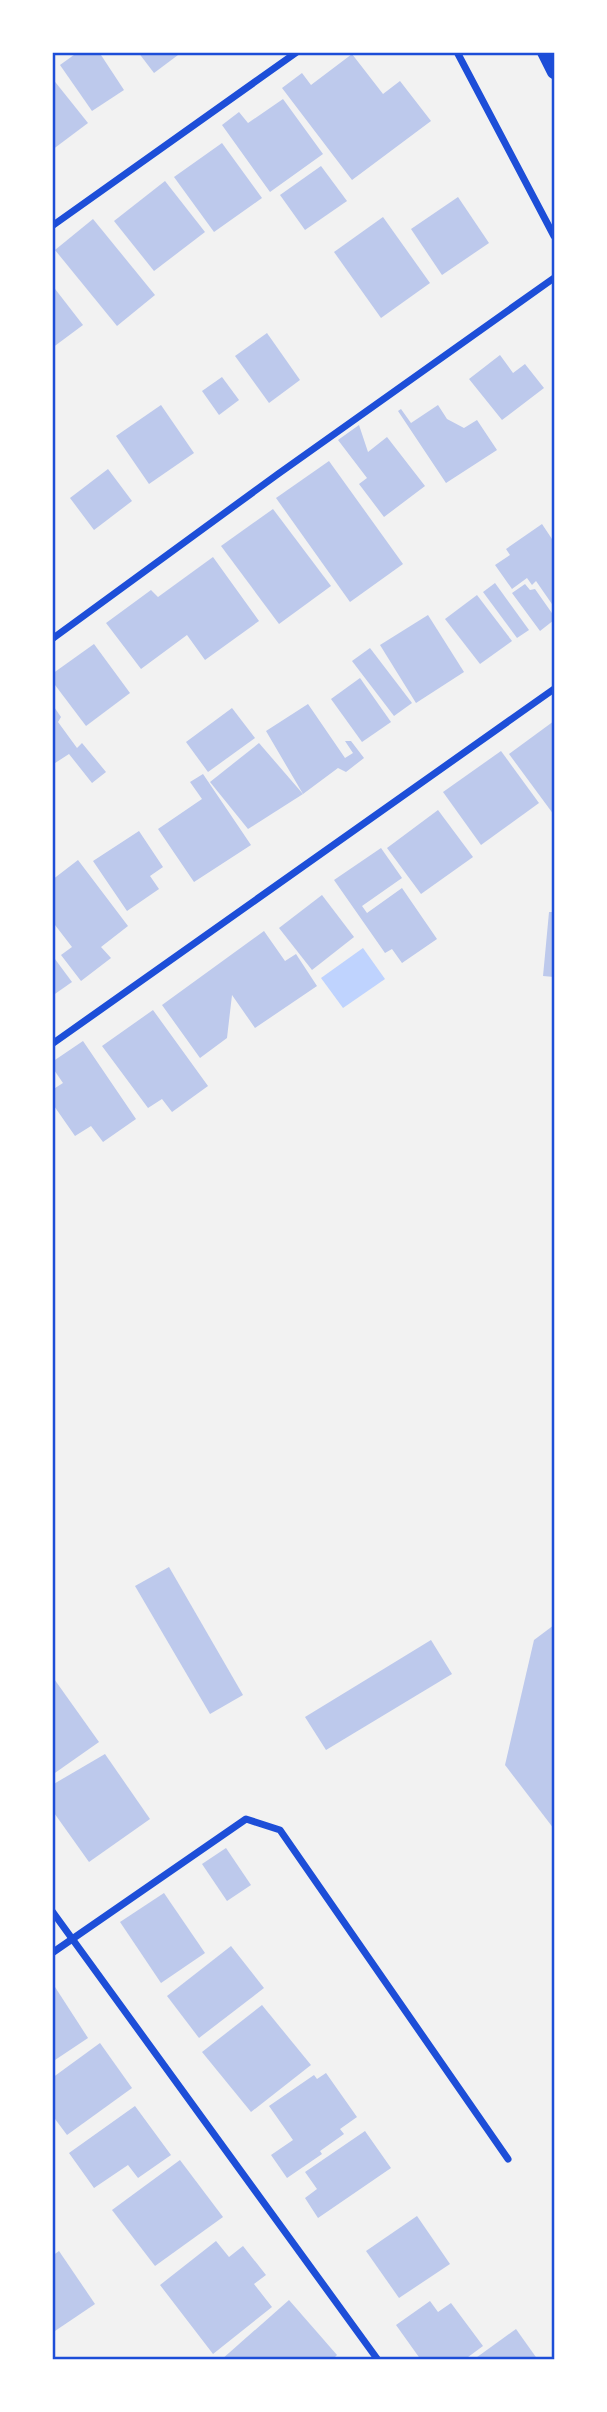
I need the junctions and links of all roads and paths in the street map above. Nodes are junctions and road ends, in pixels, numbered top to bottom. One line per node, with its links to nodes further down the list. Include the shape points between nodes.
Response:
1 (297, 52): 5 (street)
2 (457, 52): 6 (street)
3 (544, 52): 4 (main road)
4 (555, 72)
5 (52, 226)
6 (555, 236)
7 (555, 278): 8 (street)
8 (52, 639)
9 (555, 689): 10 (street)
10 (52, 1044)
11 (52, 1911): 12 (street)
12 (72, 1939): 13 (street); 14 (street, via 246,1819 280,1830); 15 (street)
13 (52, 1952)
14 (508, 2159)
15 (378, 2360)

